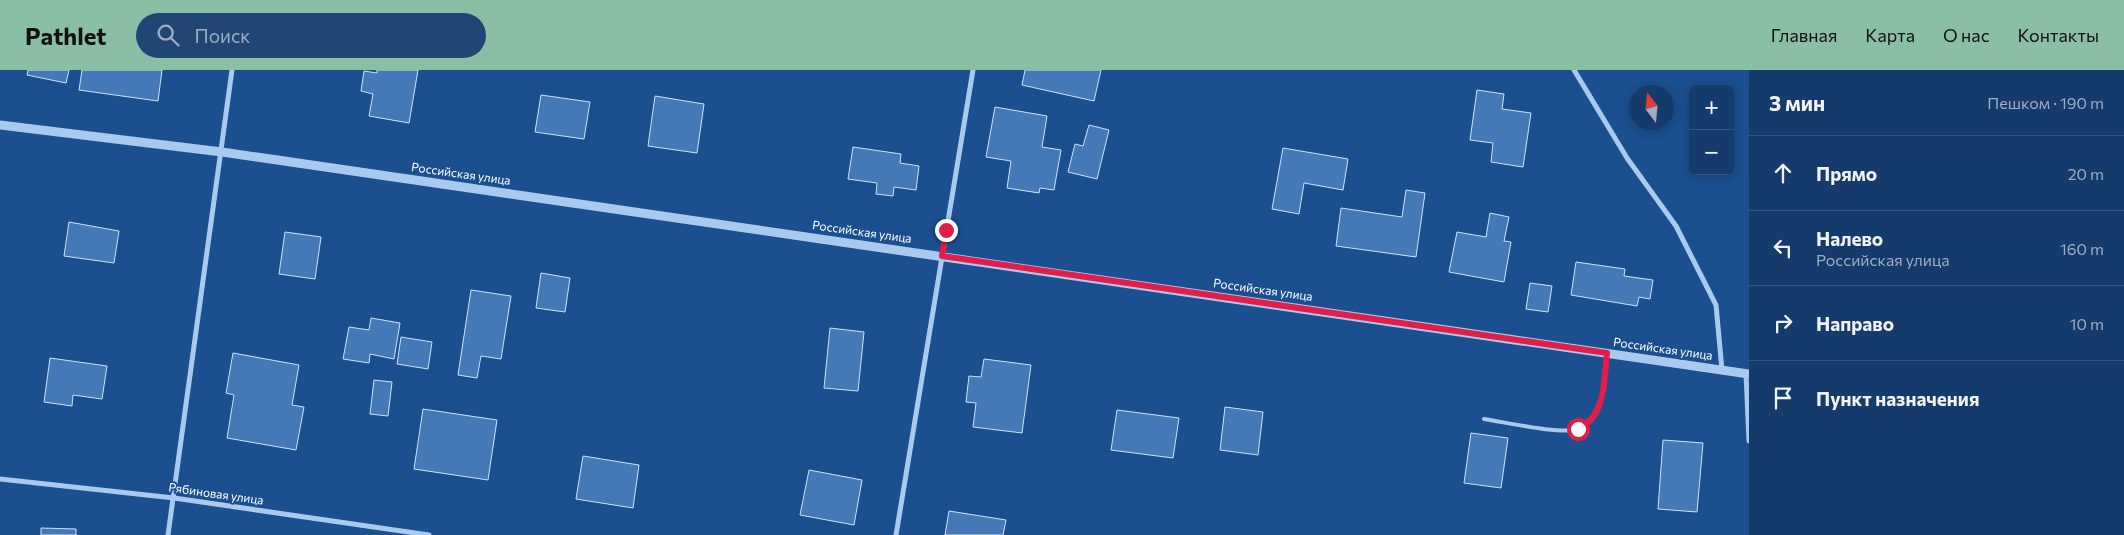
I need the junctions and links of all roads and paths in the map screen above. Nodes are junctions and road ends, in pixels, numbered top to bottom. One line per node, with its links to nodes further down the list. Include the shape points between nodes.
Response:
1 (232, 70): 5 (street)
2 (973, 70): 6 (street)
3 (1574, 70): 8 (street, via 1628,158 1676,226 1716,305)
4 (0, 125): 5 (street, Российская улица)
5 (222, 152): 6 (street, Российская улица); 13 (street)
6 (942, 256): 7 (street, Российская улица); 16 (street)
7 (1607, 353): 8 (street, Российская улица); 10 (lane, via 1602,395 1596,413 1587,425 1561,430)
8 (1722, 370): 9 (street, Российская улица)
9 (1747, 374): 11 (street)
10 (1484, 419)
11 (1749, 441)
12 (0, 479): 13 (street, Рябиновая улица)
13 (174, 498): 14 (street); 15 (street, Рябиновая улица)
14 (168, 535)
15 (429, 535)
16 (896, 535)

